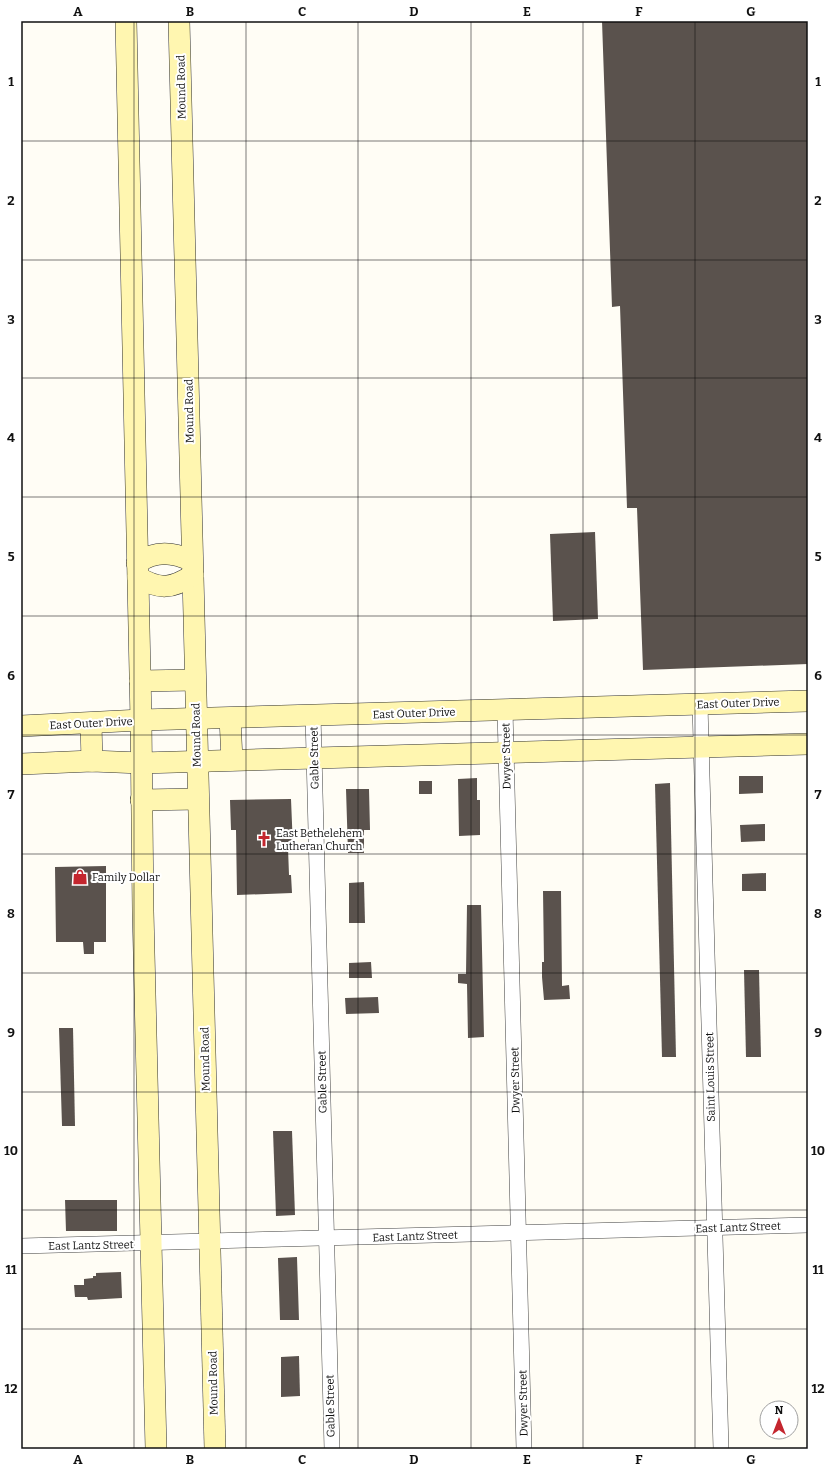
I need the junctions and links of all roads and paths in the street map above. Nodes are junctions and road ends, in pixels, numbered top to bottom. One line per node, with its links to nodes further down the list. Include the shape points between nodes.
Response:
1 (126, 21): 4 (main road)
2 (179, 21): 3 (main road, Mound Road)
3 (193, 568): 4 (main road, via 174,553 164,553 146,557); 4 (main road, via 180,584 165,586 150,585); 5 (main road, Mound Road)
4 (137, 570): 6 (main road)
5 (195, 680): 6 (main road); 12 (main road, Mound Road)
6 (140, 681): 13 (main road)
7 (808, 701): 8 (main road, East Outer Drive)
8 (700, 704): 9 (main road, East Outer Drive); 17 (street, Saint Louis Street)
9 (505, 710): 10 (main road, East Outer Drive); 18 (street, Dwyer Street)
10 (313, 716): 11 (main road, East Outer Drive); 19 (street, Gable Street)
11 (230, 718): 12 (main road, East Outer Drive); 20 (main road)
12 (196, 719): 13 (main road, East Outer Drive); 22 (main road, Mound Road)
13 (141, 720): 14 (main road, East Outer Drive); 23 (main road)
14 (90, 724): 15 (main road, East Outer Drive); 21 (main road)
15 (21, 726)
16 (808, 744): 17 (main road)
17 (702, 747): 18 (main road); 28 (street, Saint Louis Street)
18 (506, 752): 19 (main road); 29 (street, Dwyer Street)
19 (314, 758): 20 (main road); 30 (street, Gable Street)
20 (232, 760): 22 (main road)
21 (92, 761): 23 (main road); 24 (main road)
22 (197, 761): 23 (main road); 25 (main road, Mound Road)
23 (141, 763): 26 (main road)
24 (21, 764)
25 (198, 799): 26 (main road); 31 (main road, Mound Road)
26 (141, 800): 32 (main road)
27 (808, 1225): 28 (street, East Lantz Street)
28 (714, 1227): 29 (street, East Lantz Street); 38 (street, Saint Louis Street)
29 (519, 1233): 30 (street, East Lantz Street); 37 (street, Dwyer Street)
30 (326, 1238): 31 (street, East Lantz Street); 36 (street, Gable Street)
31 (210, 1242): 32 (street, East Lantz Street); 35 (main road, Mound Road)
32 (151, 1243): 33 (street, East Lantz Street); 34 (main road)
33 (21, 1246)
34 (156, 1449)
35 (215, 1449)
36 (332, 1449)
37 (524, 1449)
38 (721, 1449)

